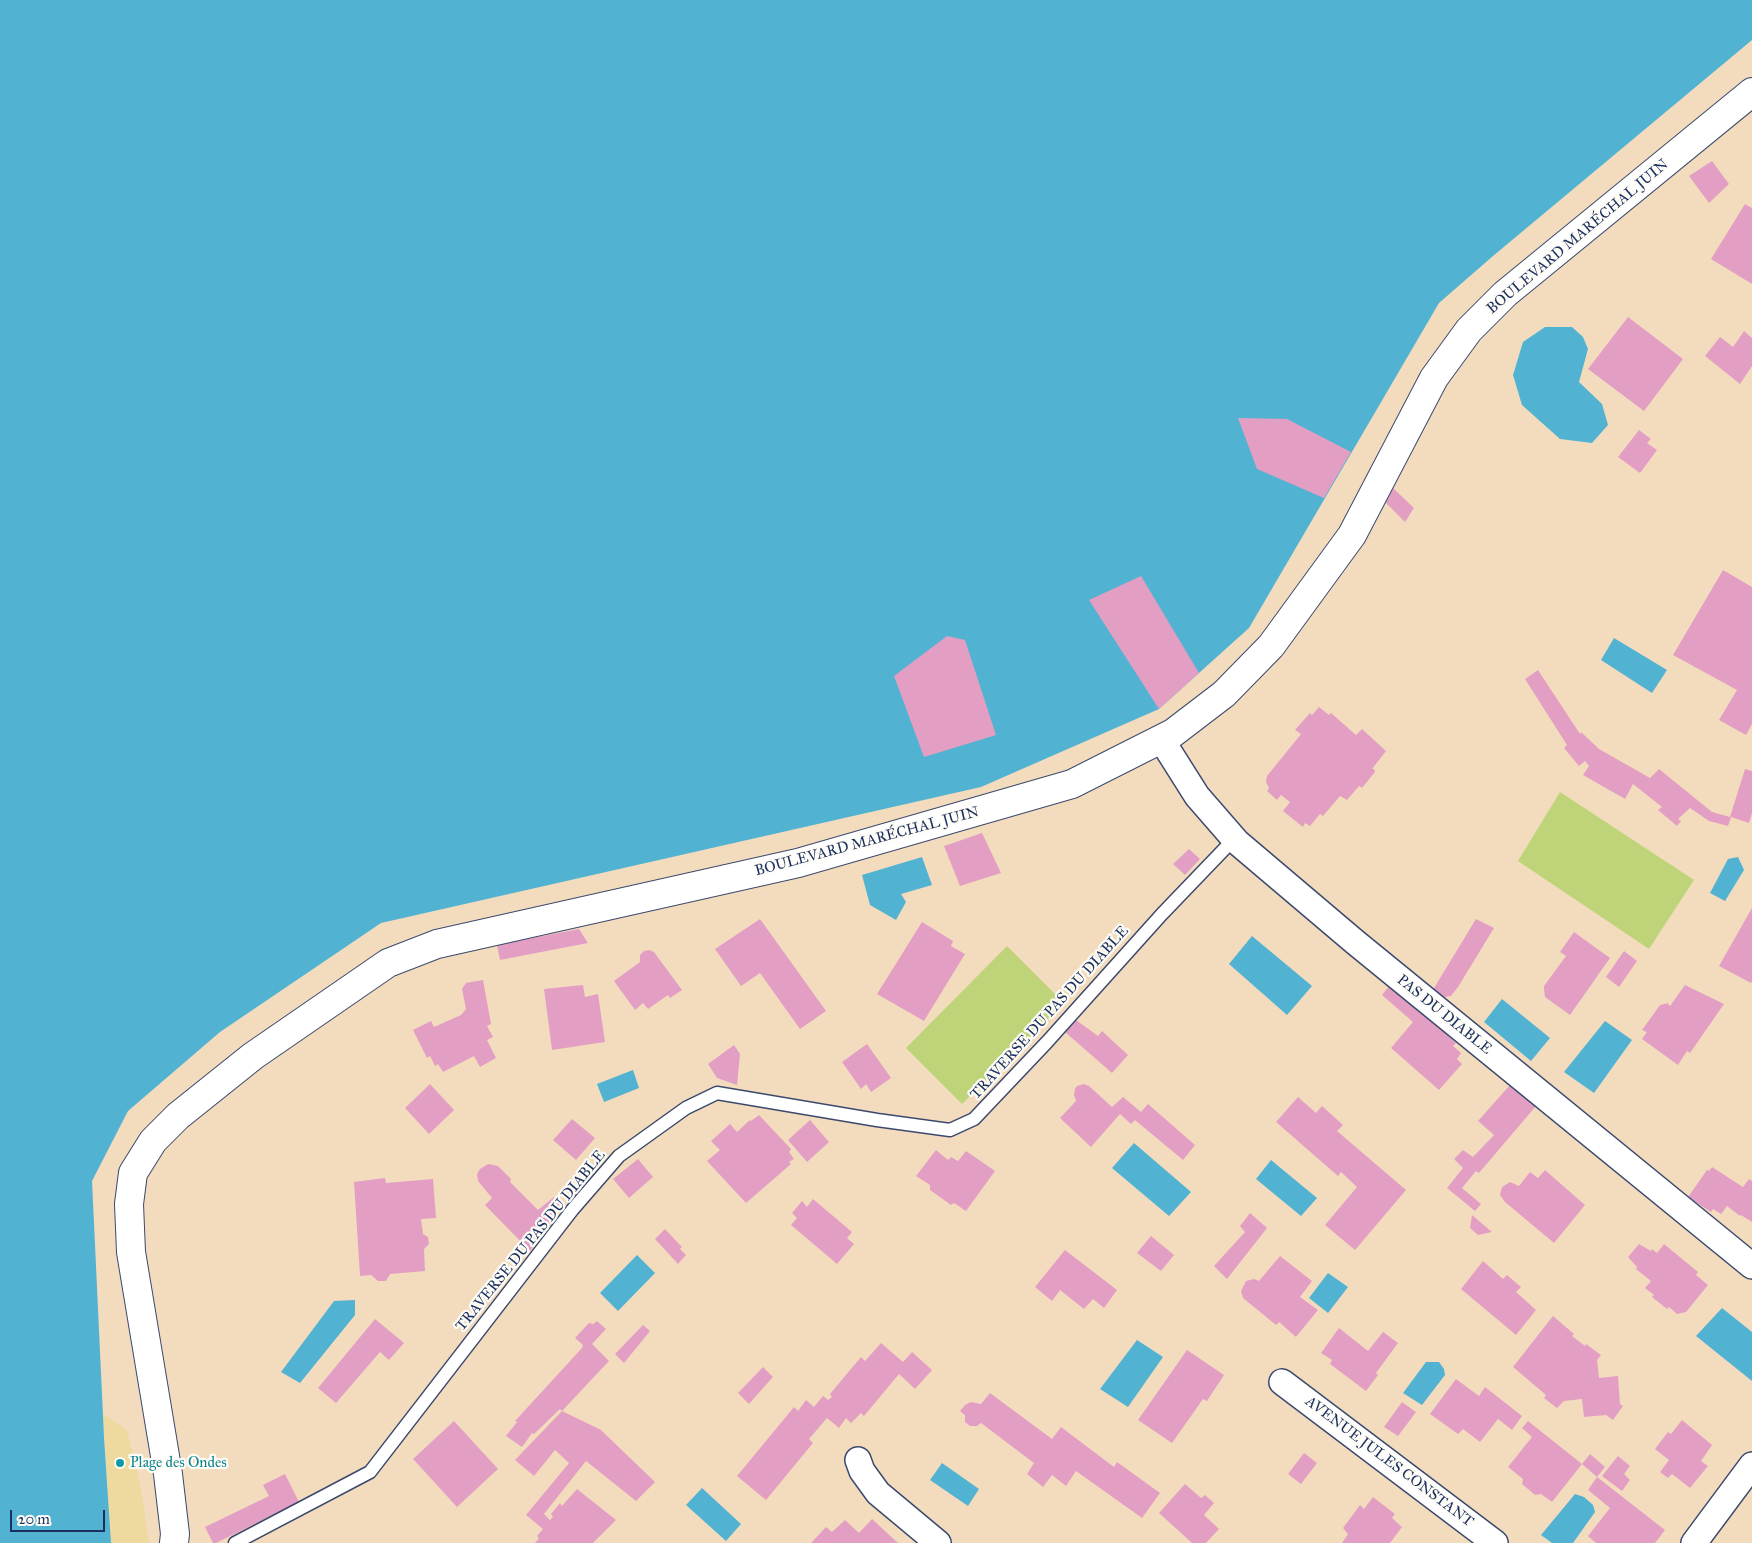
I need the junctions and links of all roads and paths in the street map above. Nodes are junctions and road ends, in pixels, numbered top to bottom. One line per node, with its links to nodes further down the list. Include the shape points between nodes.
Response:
1 (1752, 92): 2 (street, BOULEVARD MARÉCHAL JUIN, via 1505,294 1469,330 1434,378 1352,535 1271,646 1224,694)
2 (1161, 739): 3 (street, PAS DU DIABLE, via 1197,796); 8 (street, BOULEVARD MARÉCHAL JUIN, via 1072,784 798,864 437,944 388,963 253,1056 178,1116 153,1141 133,1173 129,1204 131,1252 168,1474)
3 (1234, 839): 4 (street, PAS DU DIABLE); 9 (lane, TRAVERSE DU PAS DU DIABLE, via 974,1119 950,1130 717,1093 686,1108 619,1156 573,1209 370,1472)
4 (1752, 1266)
5 (1282, 1382): 11 (street, AVENUE JULES CONSTANT)
6 (858, 1460): 10 (street, via 878,1493)
7 (1752, 1465): 12 (street)
8 (174, 1543)
9 (235, 1543)
10 (938, 1543)
11 (1496, 1543)
12 (1694, 1543)

